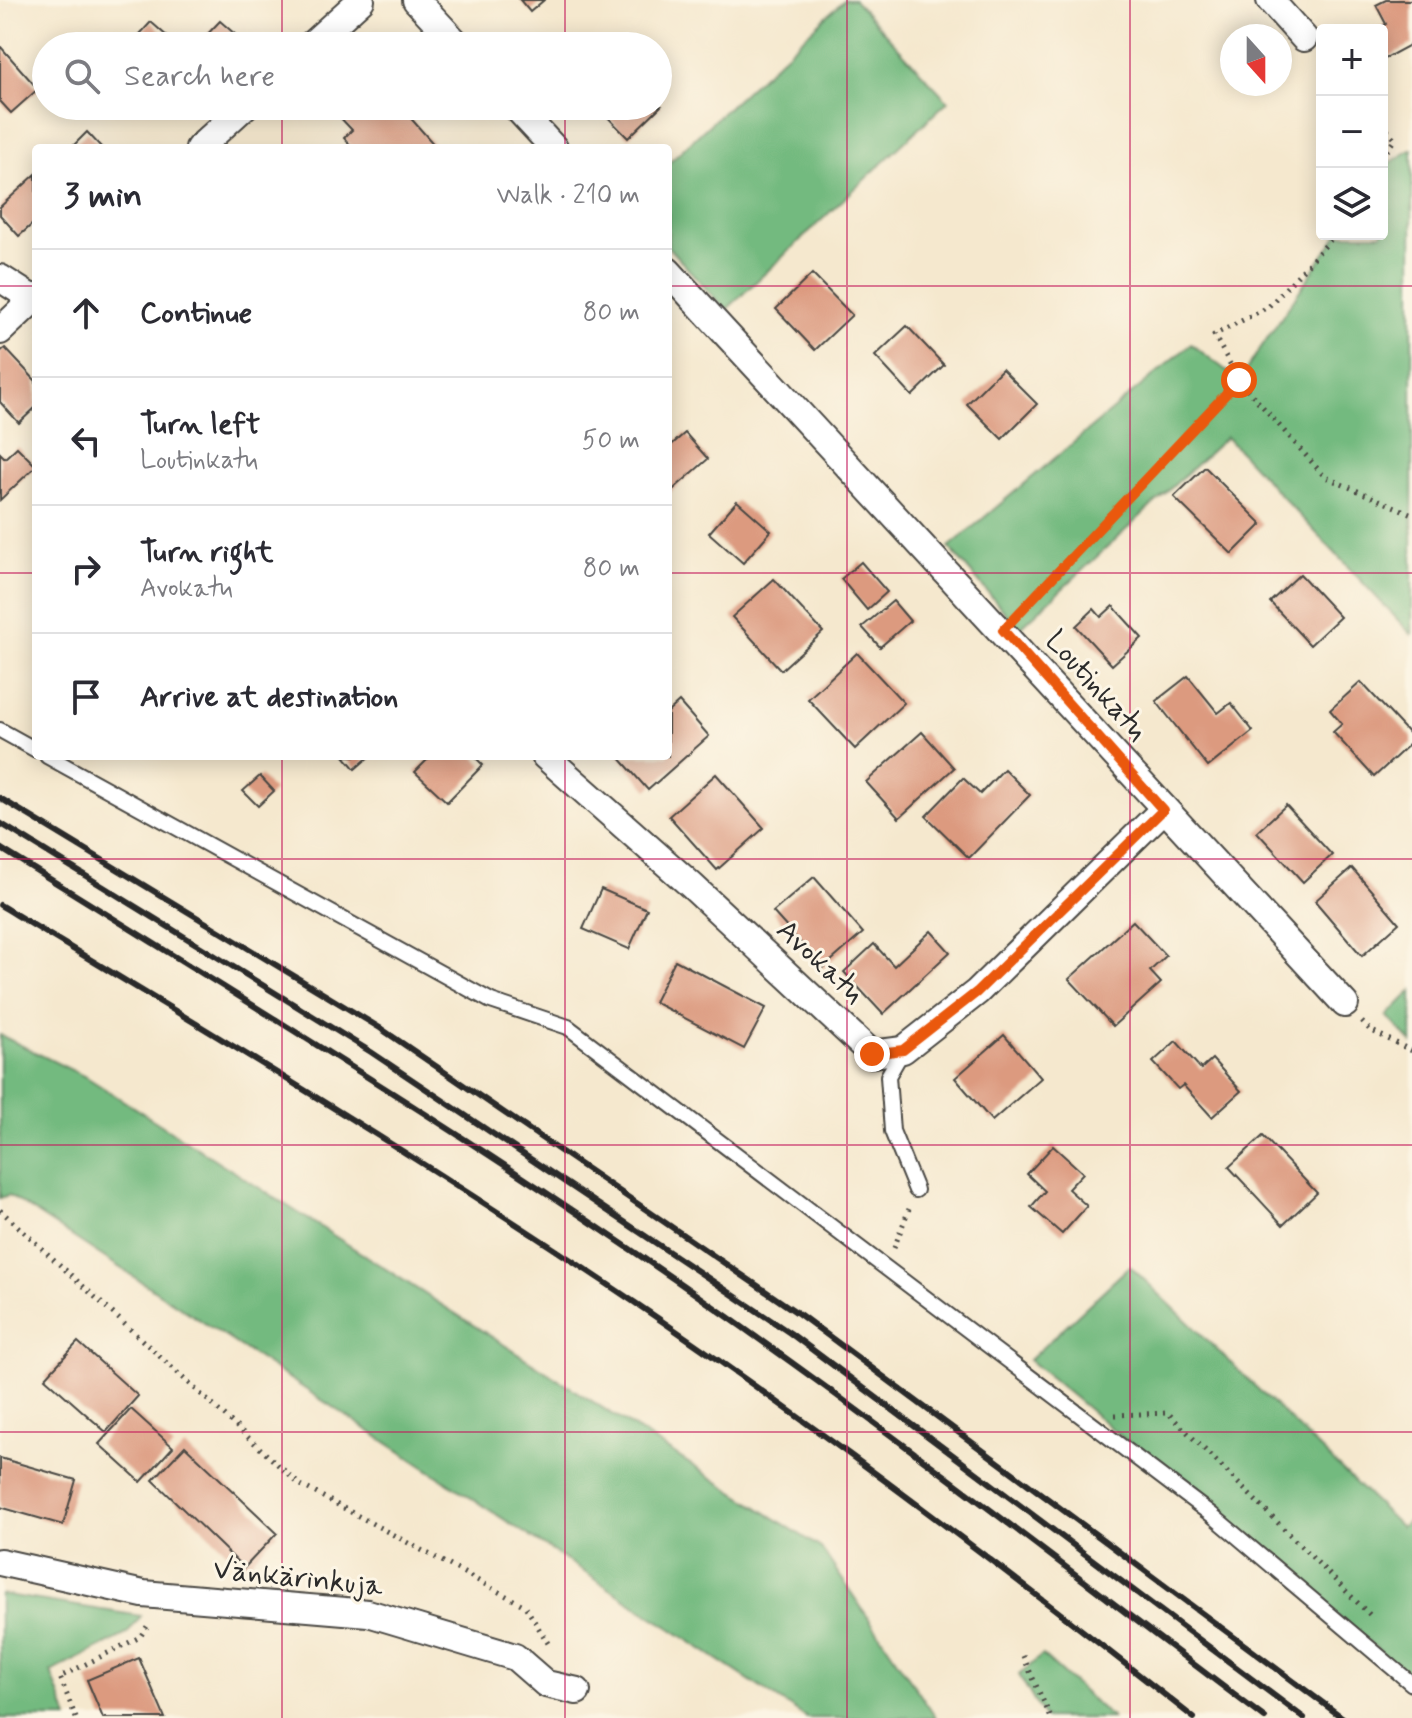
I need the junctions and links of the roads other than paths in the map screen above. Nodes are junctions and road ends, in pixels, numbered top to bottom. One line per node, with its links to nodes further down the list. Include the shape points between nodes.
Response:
1 (361, 0): 4 (street)
2 (416, 0): 5 (street)
3 (1270, 0): 6 (street)
4 (326, 32)
5 (446, 32)
6 (1304, 38)
7 (230, 120): 9 (street)
8 (528, 120): 10 (street)
9 (203, 144)
10 (550, 144)
11 (672, 275): 20 (street, Loutinkatu)
12 (0, 278): 13 (street)
13 (32, 297)
14 (32, 302): 15 (street)
15 (0, 331)
16 (0, 730): 17 (lane)
17 (32, 748)
18 (54, 760): 25 (lane, via 491,1001 568,1027 1212,1515)
19 (550, 760): 22 (street, Avokatu, via 872,1054)
20 (1163, 810): 21 (street, Loutinkatu); 22 (street, via 977,992)
21 (1345, 1004)
22 (903, 1050): 23 (lane, via 888,1076 892,1131)
23 (916, 1190)
24 (0, 1562): 26 (street, Vänkärinkuja, via 143,1594 368,1613 515,1657 546,1684)
25 (1412, 1684)
26 (577, 1691)

